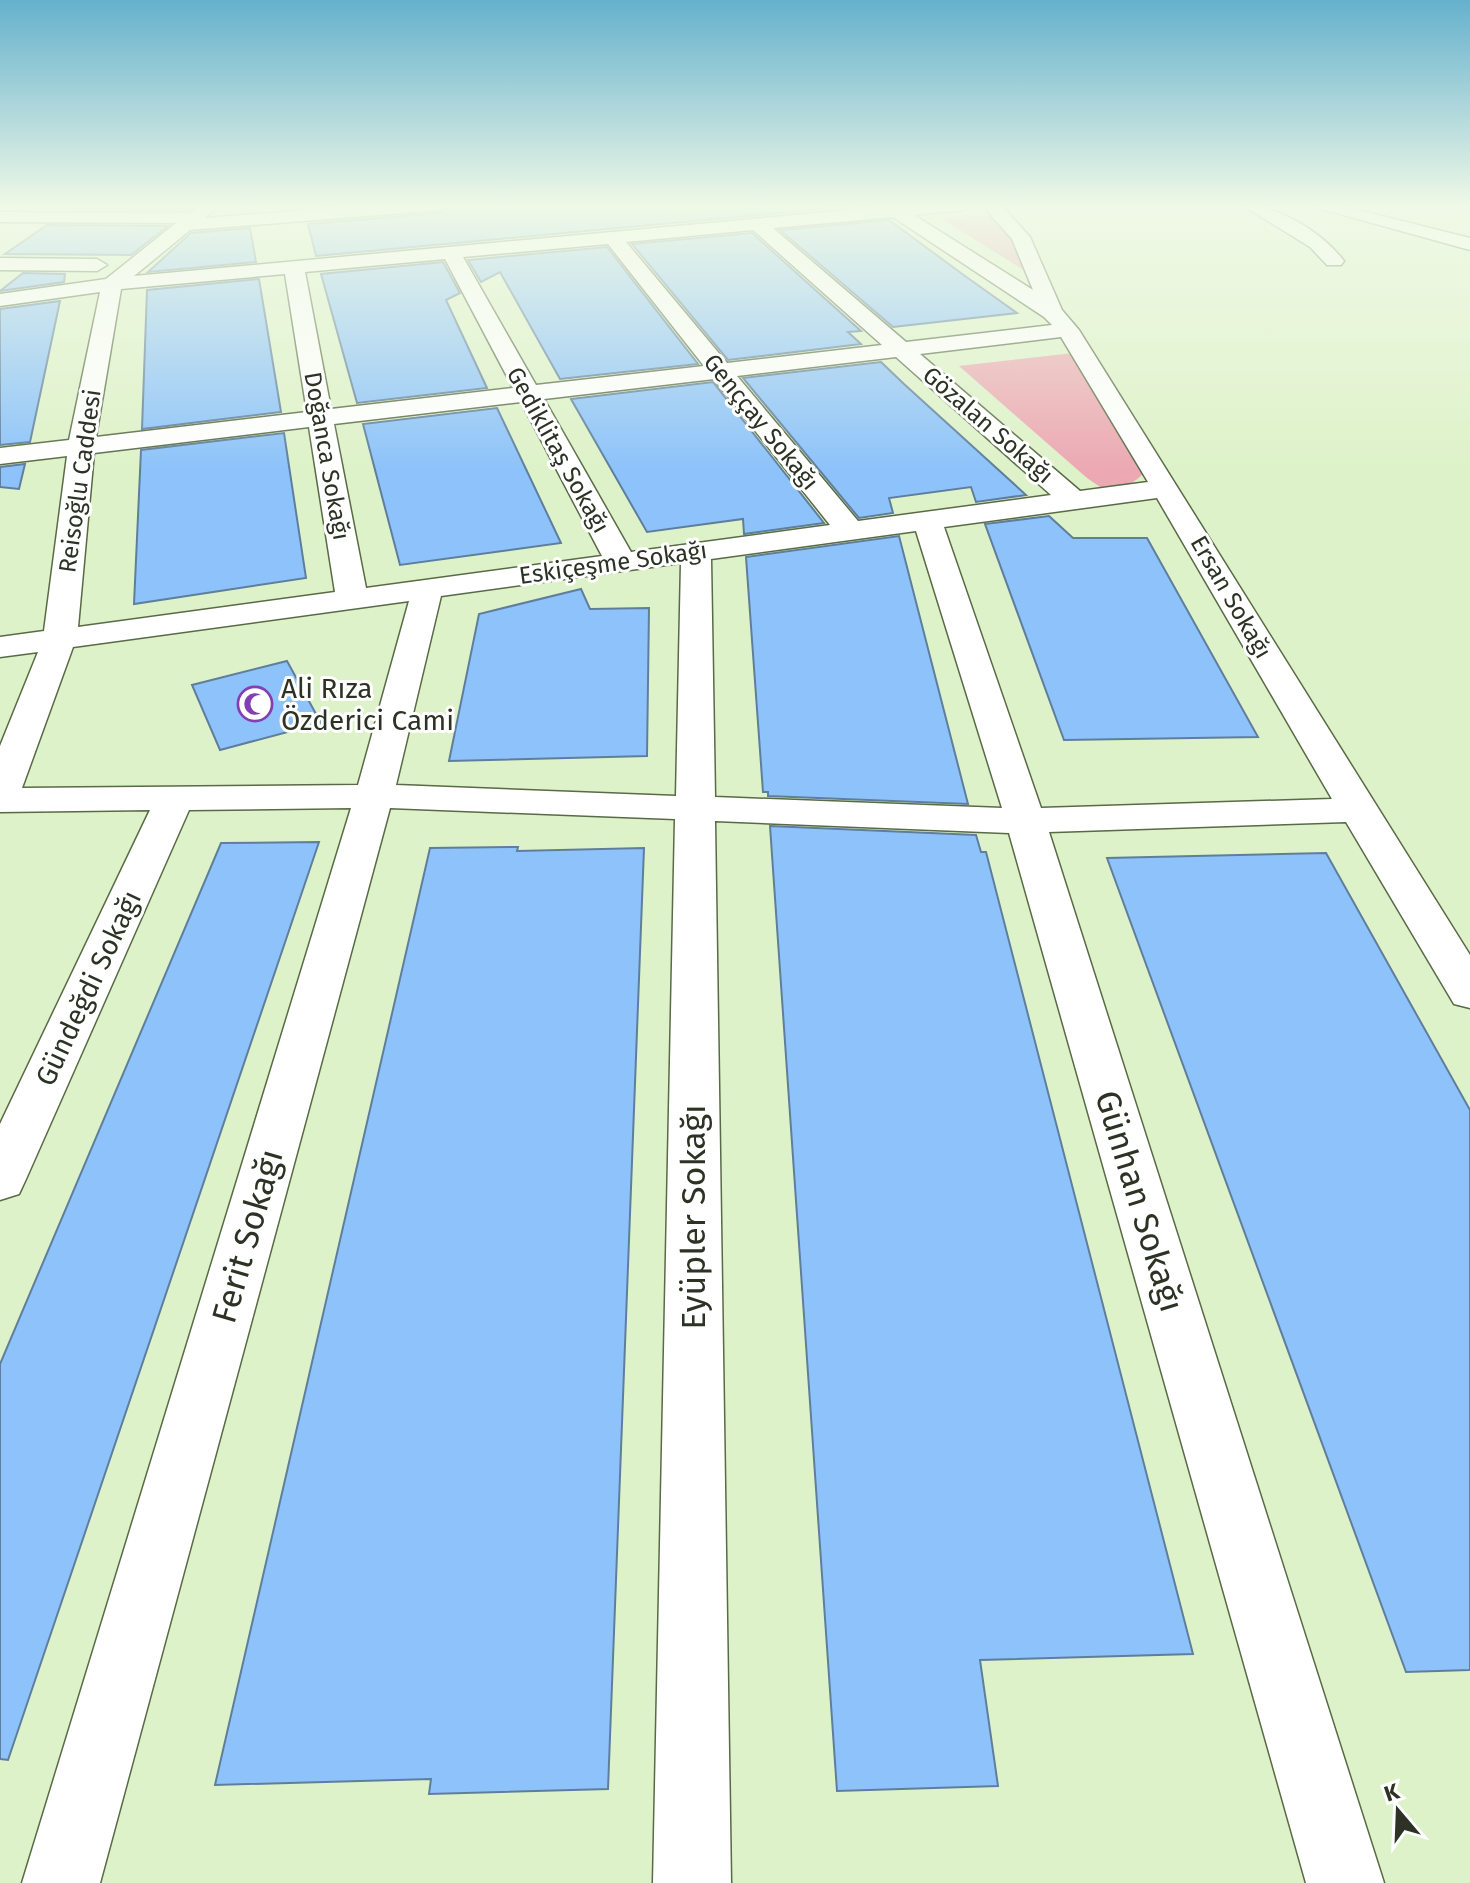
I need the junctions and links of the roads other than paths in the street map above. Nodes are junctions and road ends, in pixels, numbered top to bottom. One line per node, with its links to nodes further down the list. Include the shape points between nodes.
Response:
1 (49, 293): 9 (street)
2 (110, 293): 15 (street, Reisoğlu Caddesi)
3 (298, 293): 14 (street, Doğanca Sokağı)
4 (472, 293): 13 (street, Gediklitaş Sokağı)
5 (650, 293): 12 (street, Genççay Sokağı)
6 (837, 293): 11 (street, Gözalan Sokağı)
7 (1018, 293): 10 (street)
8 (1047, 293): 10 (street, Ersan Sokağı)
9 (5, 299)
10 (1060, 321): 11 (street); 17 (street, Ersan Sokağı)
11 (903, 350): 12 (street); 18 (street, Gözalan Sokağı)
12 (719, 371): 13 (street); 20 (street, Genççay Sokağı)
13 (526, 394): 14 (street); 22 (street, Gediklitaş Sokağı)
14 (319, 419): 15 (street); 24 (street, Doğanca Sokağı)
15 (81, 447): 16 (street); 25 (street, Reisoğlu Caddesi)
16 (0, 456)
17 (1167, 488): 18 (street, Eskiçeşme Sokağı); 31 (street, Ersan Sokağı)
18 (1074, 501): 19 (street, Eskiçeşme Sokağı)
19 (927, 521): 20 (street, Eskiçeşme Sokağı); 32 (street, Günhan Sokağı)
20 (850, 531): 21 (street, Eskiçeşme Sokağı)
21 (696, 551): 22 (street, Eskiçeşme Sokağı); 30 (street, Eyüpler Sokağı)
22 (621, 562): 23 (street, Eskiçeşme Sokağı)
23 (428, 587): 24 (street, Eskiçeşme Sokağı); 27 (street, Ferit Sokağı)
24 (352, 598): 25 (street, Eskiçeşme Sokağı)
25 (60, 637): 26 (street, Eskiçeşme Sokağı); 28 (street, Reisoğlu Caddesi)
26 (0, 647)
27 (374, 796): 29 (street); 30 (street); 35 (street, Ferit Sokağı)
28 (0, 797): 29 (street)
29 (175, 798): 34 (street, Gündeğdi Sokağı)
30 (694, 807): 32 (street); 36 (street, Eyüpler Sokağı)
31 (1356, 810): 32 (street); 33 (street, Ersan Sokağı)
32 (1026, 821): 37 (street, Günhan Sokağı)
33 (1470, 992)
34 (0, 1179)
35 (61, 1883)
36 (692, 1883)
37 (1345, 1883)

